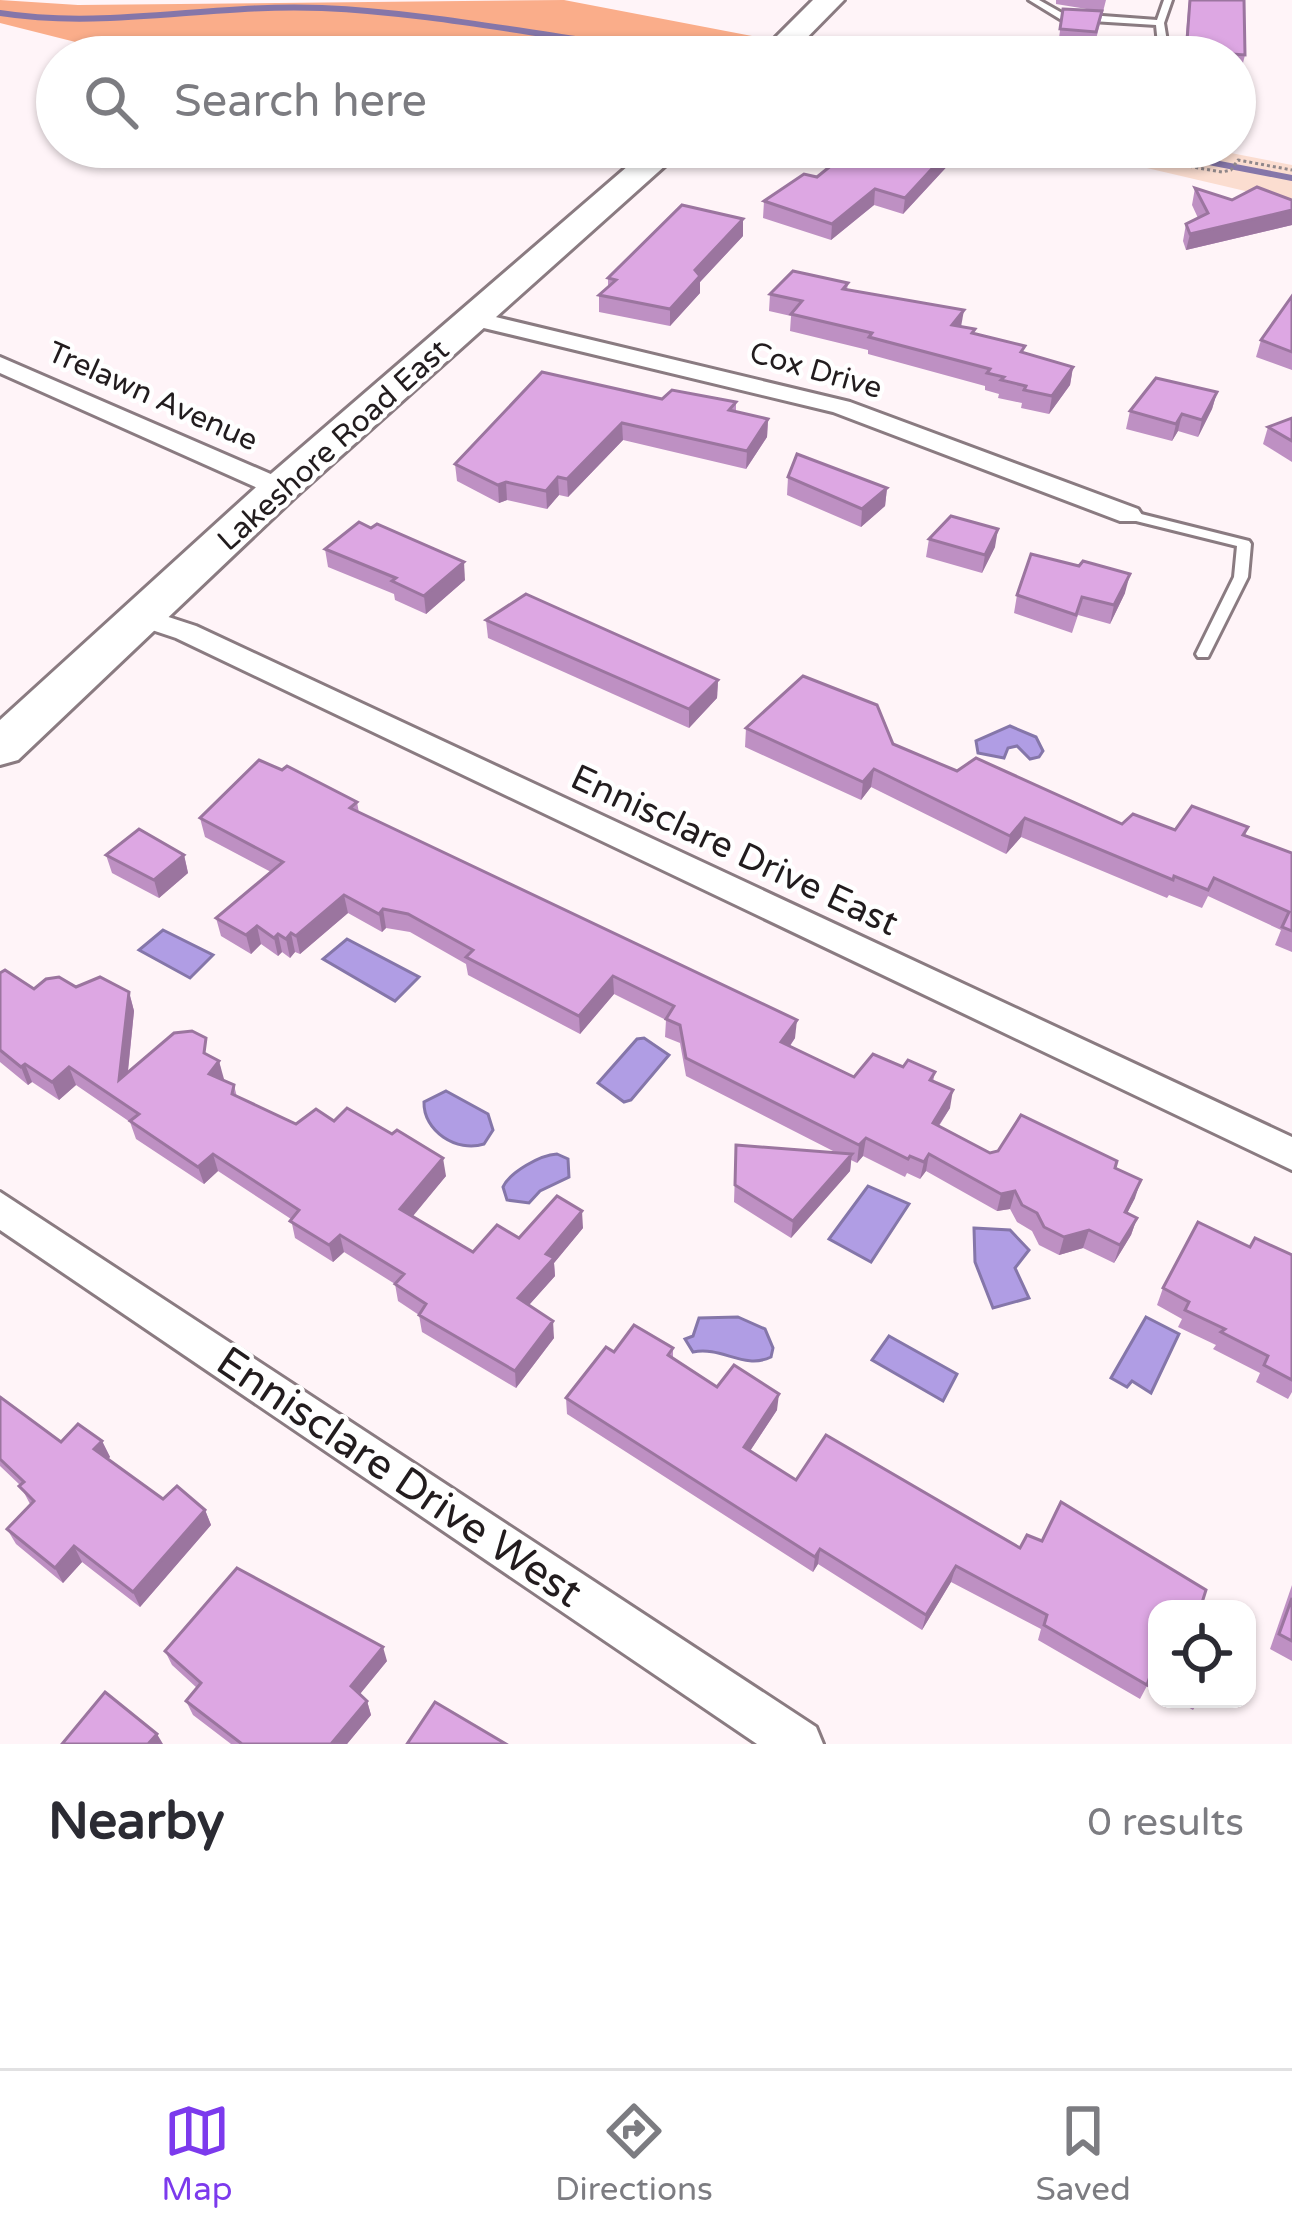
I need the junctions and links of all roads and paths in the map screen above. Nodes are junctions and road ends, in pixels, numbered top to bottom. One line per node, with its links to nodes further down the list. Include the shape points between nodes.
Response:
1 (830, 0): 5 (main road)
2 (1033, 0): 4 (lane, via 1060,16)
3 (1168, 0): 4 (lane)
4 (1160, 23): 6 (lane)
5 (793, 36)
6 (1162, 36)
7 (1256, 163): 9 (path)
8 (646, 168): 10 (main road, Lakeshore Road East)
9 (1292, 170)
10 (475, 319): 12 (main road, Lakeshore Road East); 13 (street, Cox Drive, via 842,407)
11 (0, 364): 12 (street, Trelawn Avenue)
12 (280, 488): 14 (main road, Lakeshore Road East)
13 (1129, 515): 15 (lane, via 1244,544 1241,577)
14 (144, 618): 16 (main road, Lakeshore Road East); 17 (street, Ennisclare Drive East)
15 (1203, 654)
16 (0, 748)
17 (1292, 1154)
18 (0, 1209): 19 (street, Ennisclare Drive West)
19 (799, 1744)

